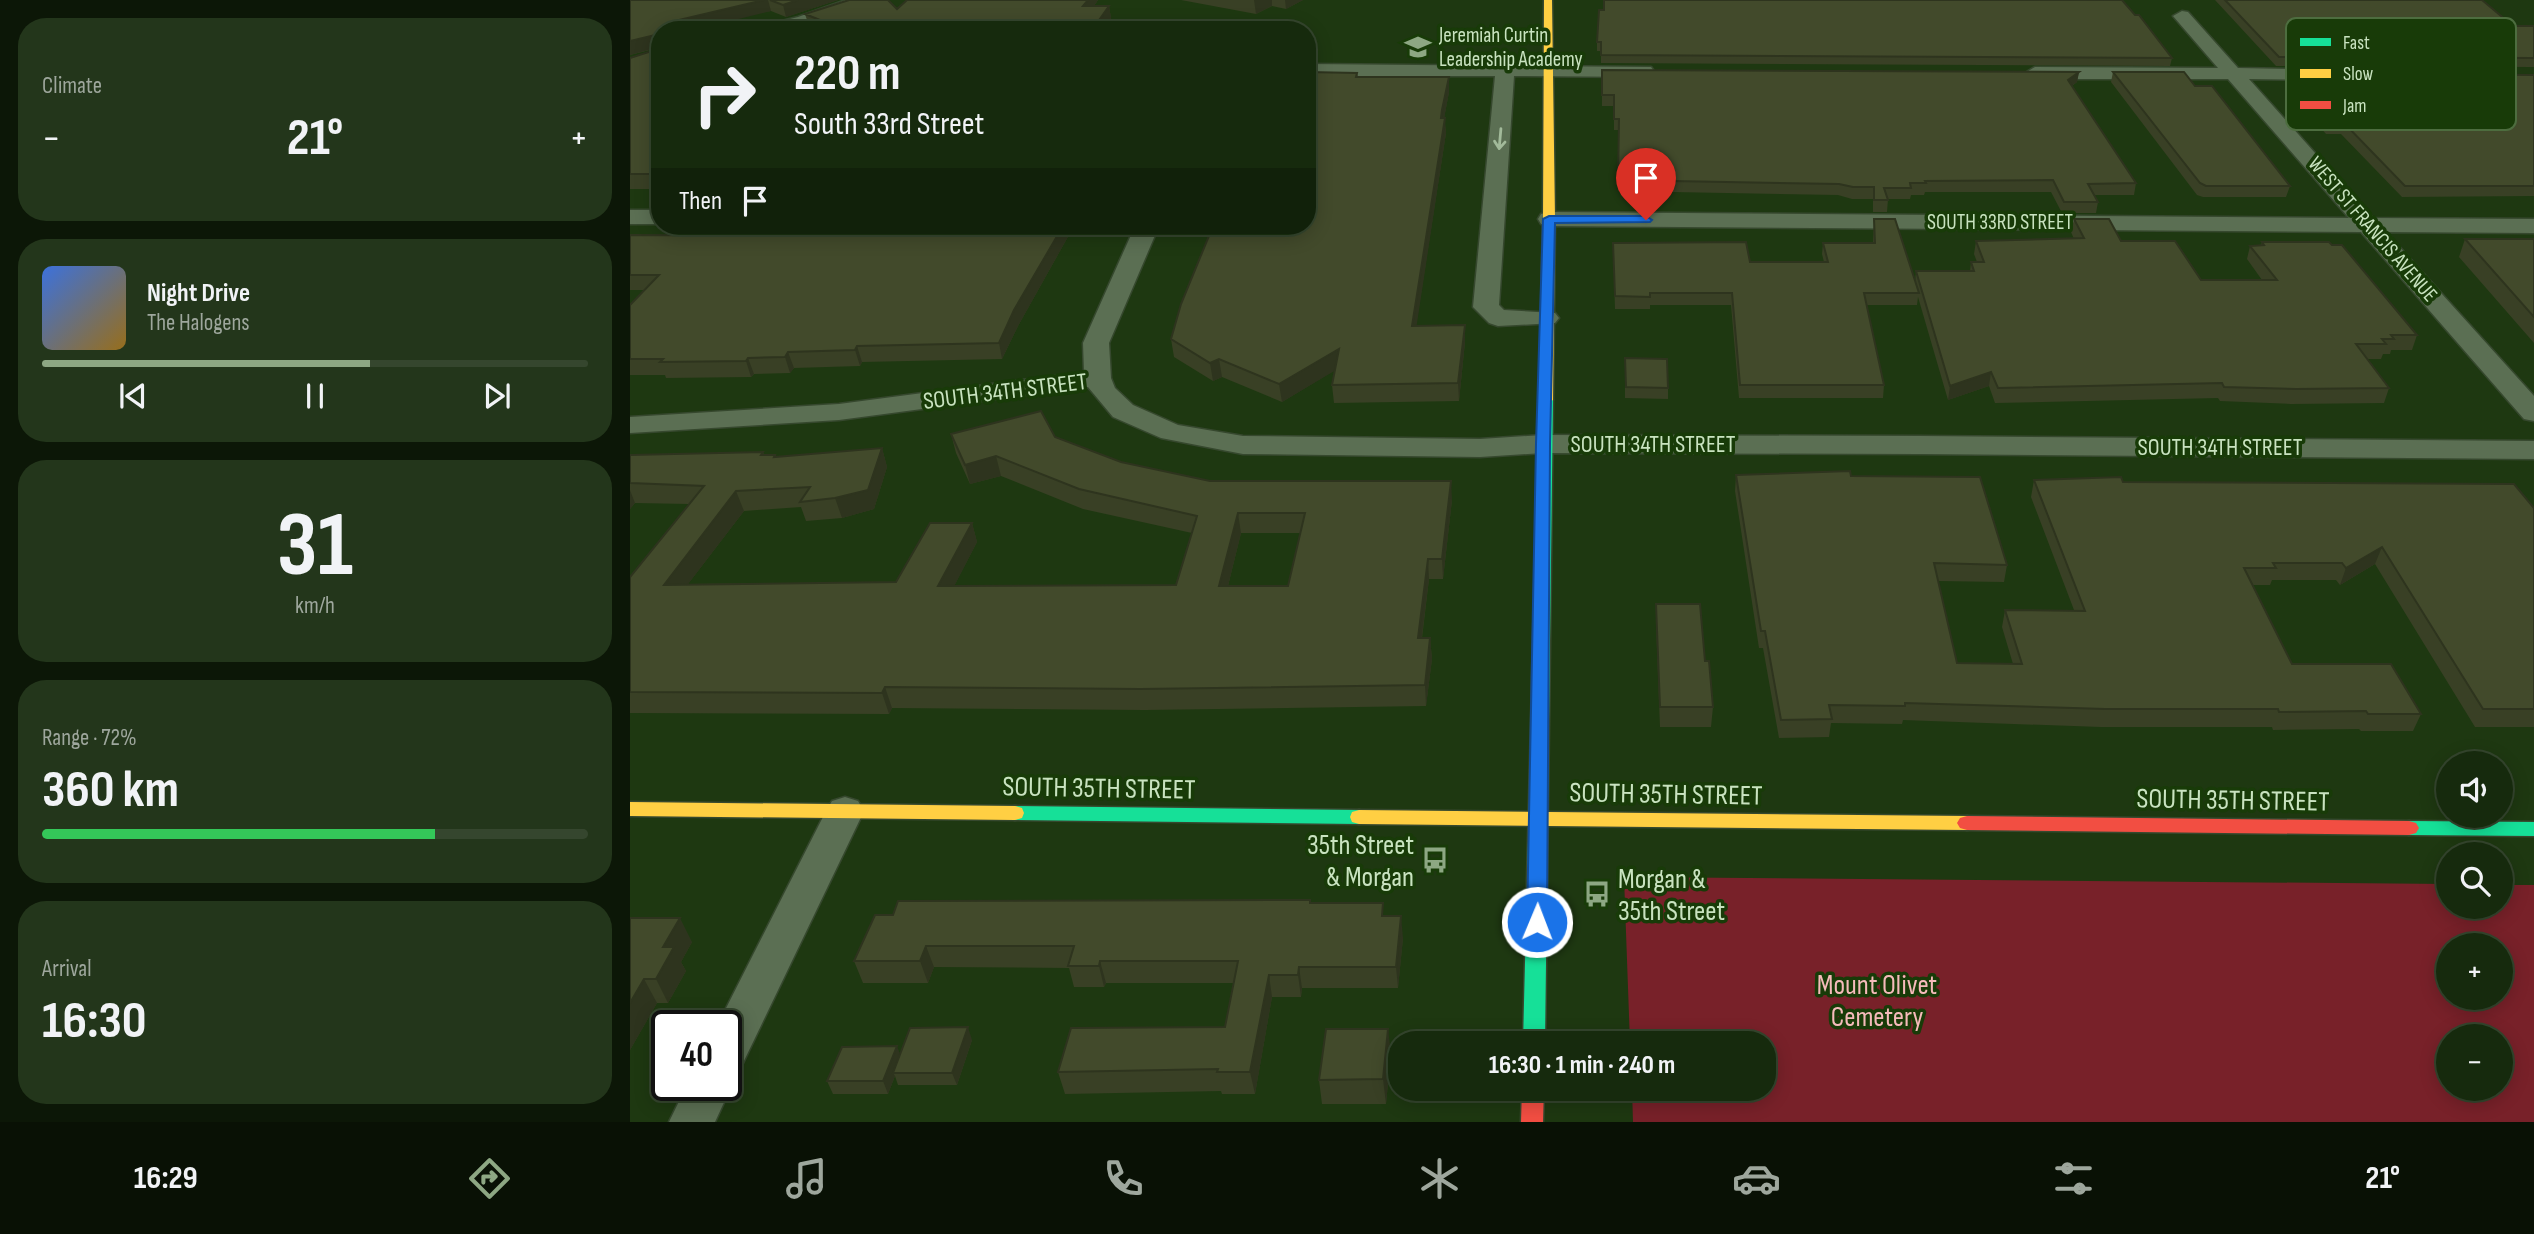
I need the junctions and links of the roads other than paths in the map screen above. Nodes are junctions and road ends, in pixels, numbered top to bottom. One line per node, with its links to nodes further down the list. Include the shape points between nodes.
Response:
1 (862, 0): 4 (street)
2 (1550, 5): 7 (street)
3 (2182, 16): 10 (street, WEST ST FRANCIS AVENUE)
4 (796, 21)
5 (1316, 70): 6 (street)
6 (1505, 71): 7 (street); 18 (street, one-way to 18, via 1486,307 1498,317)
7 (1549, 71): 8 (street); 14 (street)
8 (1657, 71)
9 (2019, 73): 10 (street)
10 (2234, 74): 11 (street); 15 (street, WEST ST FRANCIS AVENUE)
11 (2286, 74)
12 (630, 217): 13 (street)
13 (651, 217)
14 (1549, 219): 15 (street, SOUTH 33RD STREET); 18 (street)
15 (2369, 225): 16 (street, SOUTH 33RD STREET); 20 (street, WEST ST FRANCIS AVENUE)
16 (2534, 226)
17 (1143, 235): 19 (street, via 1096,343)
18 (1546, 317): 22 (street)
19 (1098, 378): 21 (street, SOUTH 34TH STREET, via 839,412); 22 (street, SOUTH 34TH STREET, via 1103,391 1123,411 1171,432 1242,445 1480,448)
20 (2534, 413)
21 (630, 425)
22 (1543, 444): 23 (street, SOUTH 34TH STREET); 26 (street)
23 (2534, 450)
24 (630, 809): 25 (street, SOUTH 35TH STREET)
25 (845, 811): 26 (street, SOUTH 35TH STREET); 28 (street)
26 (1539, 818): 27 (street, SOUTH 35TH STREET); 29 (street)
27 (2534, 829)
28 (742, 1020)
29 (1534, 1031)
30 (702, 1101): 32 (street)
31 (1533, 1101): 33 (street)
32 (692, 1122)
33 (1532, 1122)

